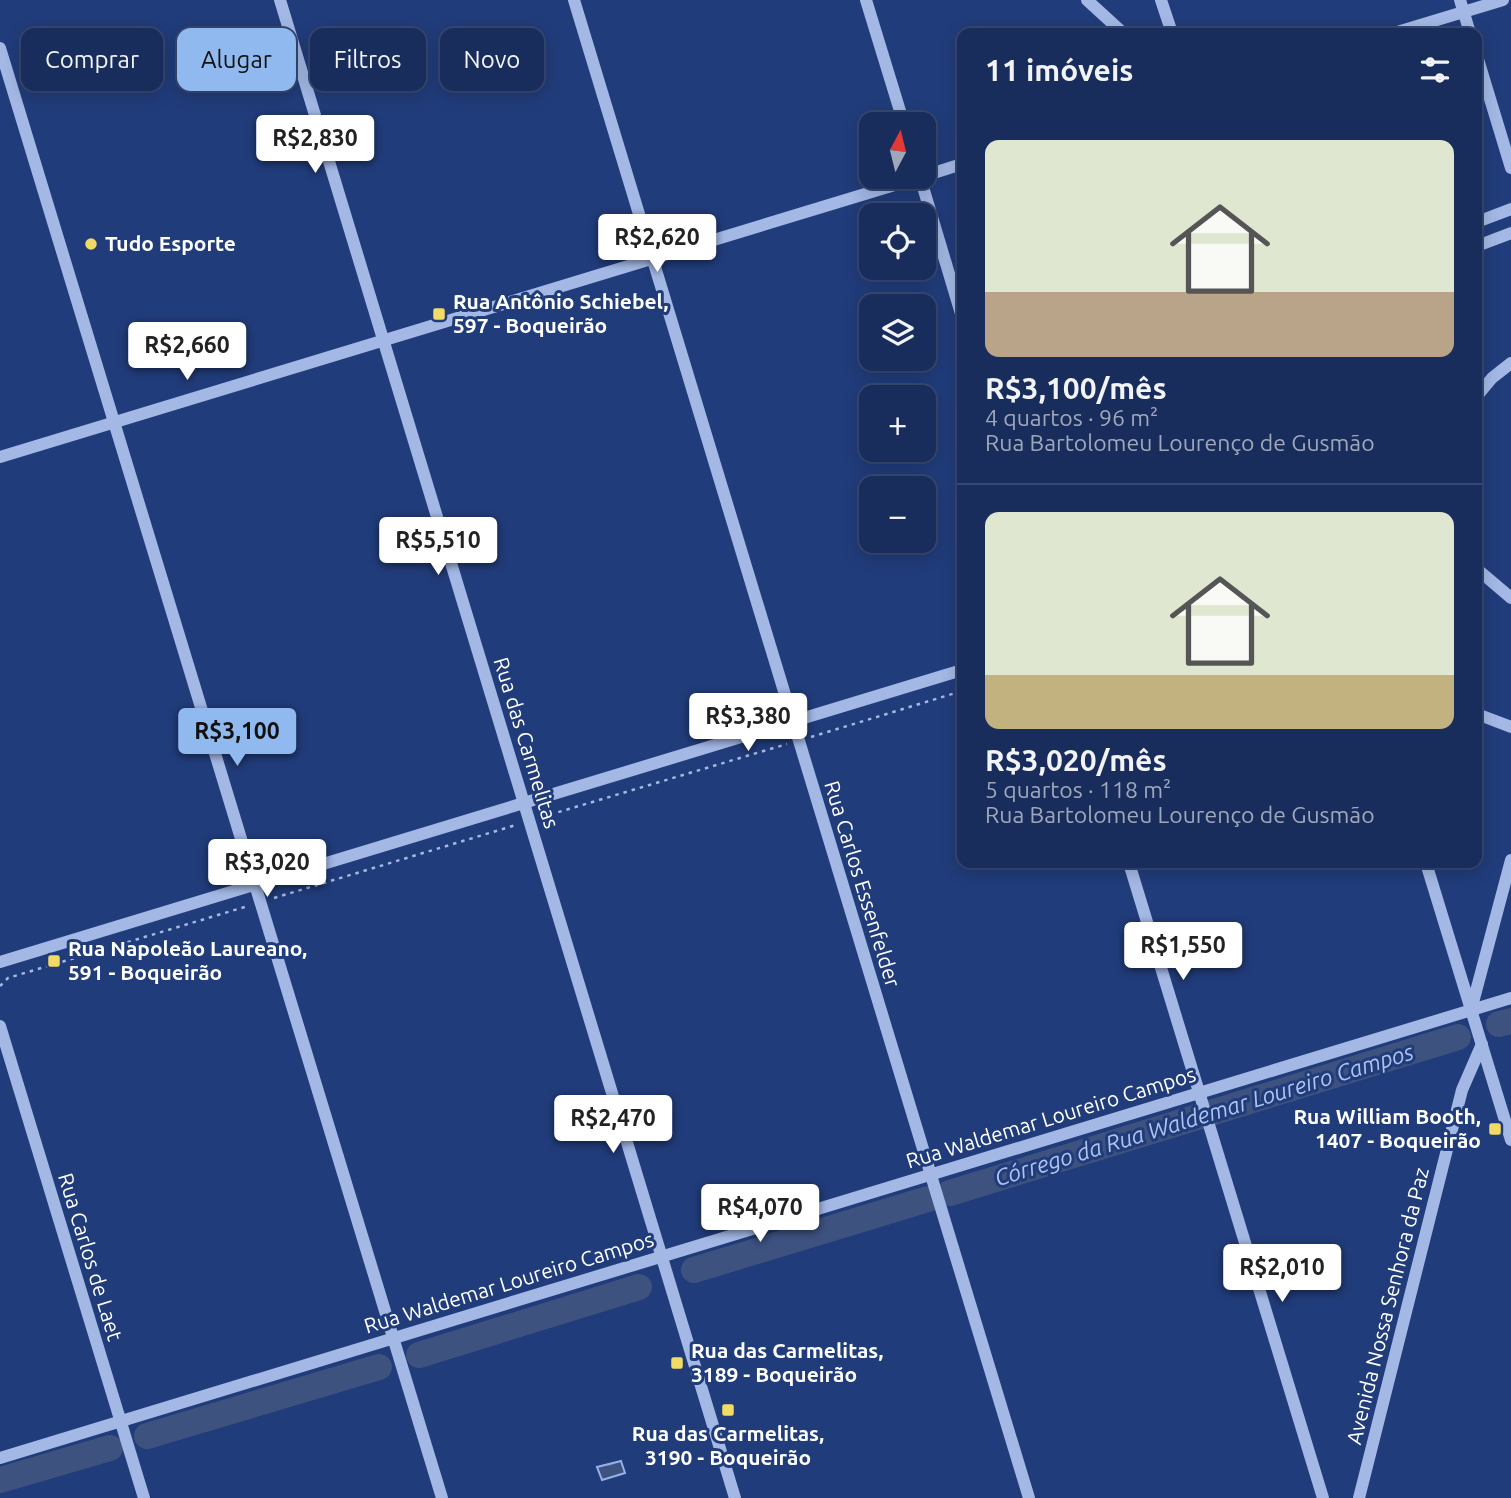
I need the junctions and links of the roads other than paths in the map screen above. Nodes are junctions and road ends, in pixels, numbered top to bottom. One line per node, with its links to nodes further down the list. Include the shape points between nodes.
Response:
1 (279, 0): 26 (street, Rua das Carmelitas)
2 (573, 0): 24 (street, Rua Carlos Essenfelder)
3 (866, 0): 14 (street)
4 (1087, 0): 8 (street)
5 (1161, 0): 9 (street)
6 (1503, 0): 7 (street)
7 (1462, 6): 10 (street); 11 (street)
8 (1118, 28)
9 (1170, 28)
10 (1407, 28)
11 (1469, 28)
12 (0, 48): 29 (street)
13 (1482, 72): 16 (street)
14 (900, 112)
15 (957, 166): 17 (street)
16 (1511, 168)
17 (936, 172)
18 (881, 189): 24 (street)
19 (925, 189): 25 (street)
20 (1511, 209): 21 (street)
21 (1482, 220)
22 (1511, 233): 23 (street)
23 (1482, 244)
24 (652, 258): 26 (street); 35 (street, Rua Carlos Essenfelder)
25 (957, 300)
26 (383, 340): 29 (street); 37 (street, Rua das Carmelitas)
27 (1511, 363): 28 (street)
28 (1482, 390)
29 (114, 422): 30 (street); 41 (street)
30 (0, 457)
31 (1482, 573): 32 (street)
32 (1511, 598)
33 (957, 672): 35 (street)
34 (1482, 716): 36 (street)
35 (792, 722): 37 (street); 49 (street, Rua Carlos Essenfelder)
36 (1511, 727)
37 (524, 803): 41 (street); 50 (street, Rua das Carmelitas)
38 (1511, 860): 44 (street)
39 (1131, 868): 47 (street)
40 (1428, 868): 44 (street)
41 (255, 885): 42 (street); 51 (street)
42 (0, 962)
43 (1511, 998): 44 (street, Rua Waldemar Loureiro Campos)
44 (1471, 1010): 46 (street); 47 (street, Rua Waldemar Loureiro Campos)
45 (0, 1026): 52 (street, Rua Carlos de Laet)
46 (1482, 1044): 48 (street); 59 (street, Avenida Nossa Senhora da Paz, via 1462,1090)
47 (1199, 1093): 49 (street, Rua Waldemar Loureiro Campos); 58 (street)
48 (1511, 1140)
49 (931, 1175): 50 (street, Rua Waldemar Loureiro Campos); 57 (street, Rua Carlos Essenfelder)
50 (662, 1257): 51 (street, Rua Waldemar Loureiro Campos); 56 (street, Rua das Carmelitas)
51 (393, 1338): 52 (street, Rua Waldemar Loureiro Campos); 55 (street)
52 (120, 1422): 53 (street, Rua Waldemar Loureiro Campos); 54 (street, Rua Carlos de Laet)
53 (0, 1458)
54 (144, 1498)
55 (442, 1498)
56 (735, 1498)
57 (1029, 1498)
58 (1323, 1498)
59 (1359, 1498)

